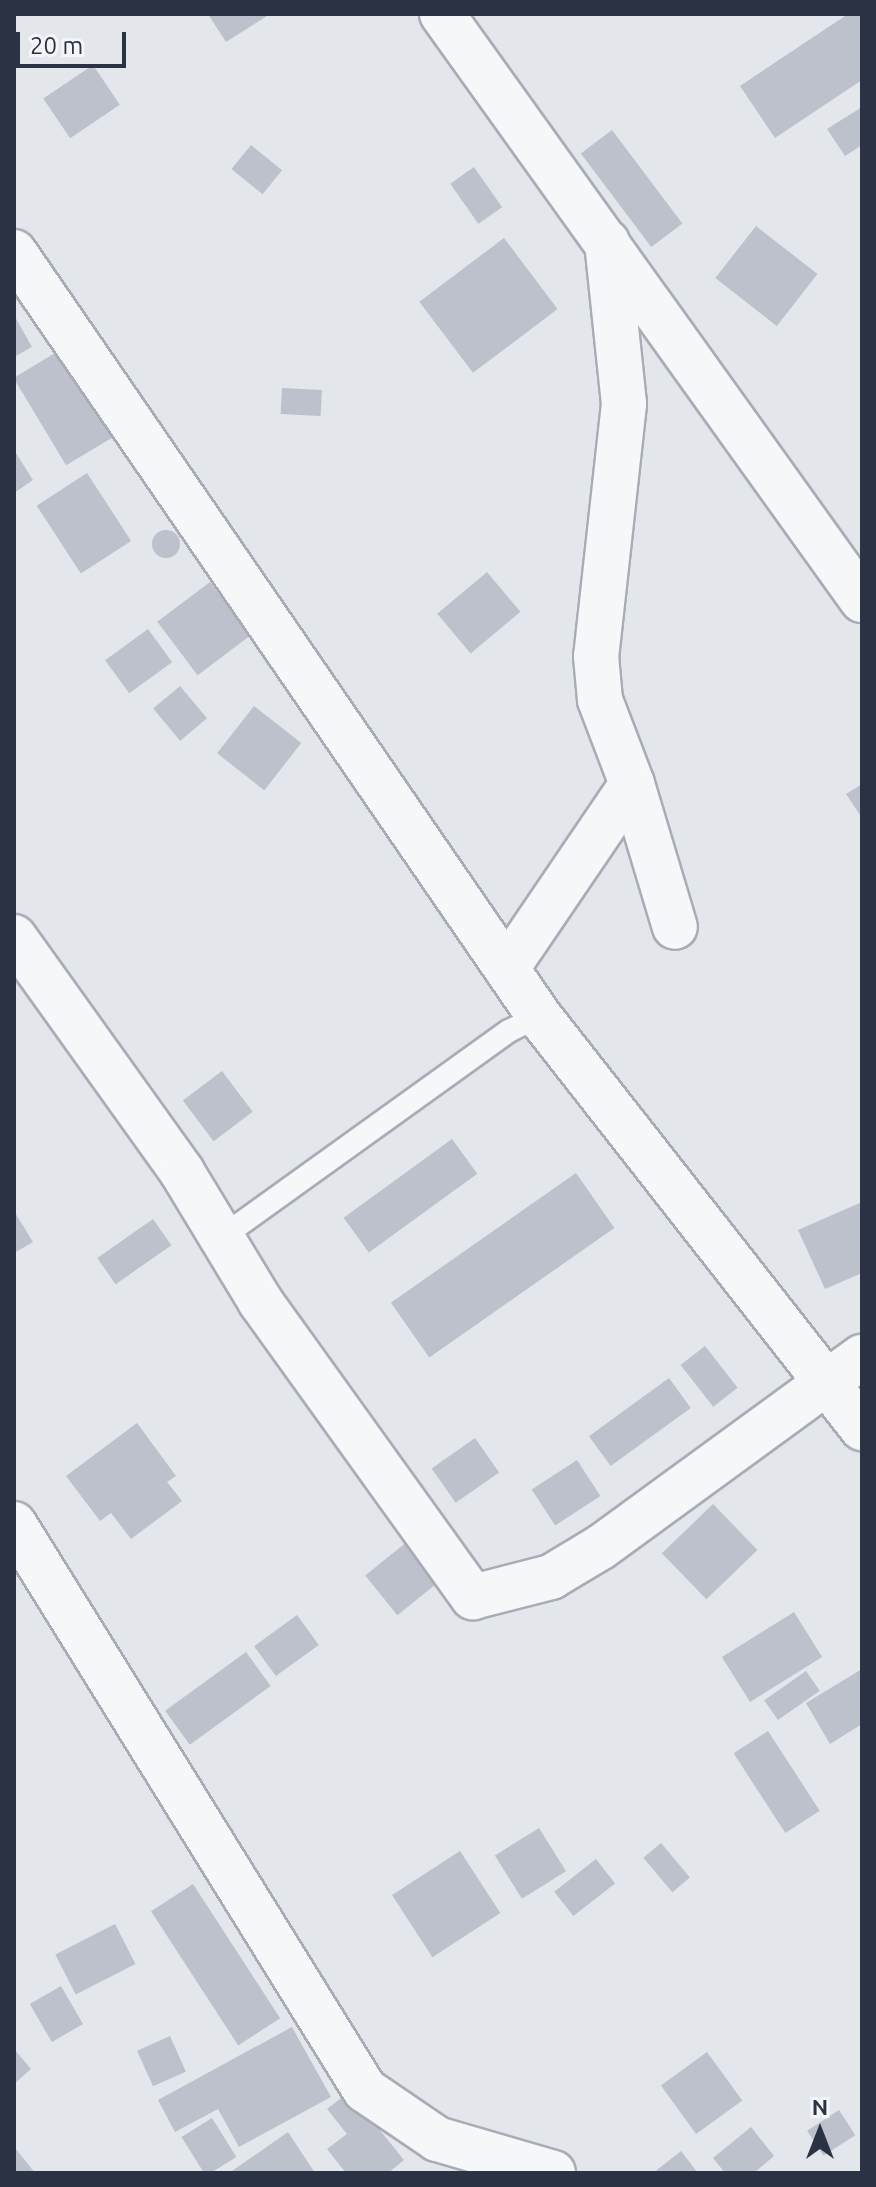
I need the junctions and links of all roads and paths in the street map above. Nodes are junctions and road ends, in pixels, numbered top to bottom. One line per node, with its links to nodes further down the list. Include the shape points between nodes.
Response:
1 (442, 14): 2 (street)
2 (606, 240): 4 (street); 5 (street, via 624,404 596,656 600,700)
3 (14, 252): 8 (street)
4 (862, 600)
5 (632, 784): 6 (street); 8 (street)
6 (675, 927)
7 (14, 937): 10 (street, via 182,1172)
8 (507, 968): 9 (street)
9 (539, 1016): 10 (lane, via 509,1031); 11 (street)
10 (222, 1237): 11 (street, via 260,1301 473,1597 551,1577 589,1555)
11 (845, 1369): 12 (street)
12 (862, 1428)
13 (14, 1524): 14 (street, via 365,2090 437,2139)
14 (553, 2173)

